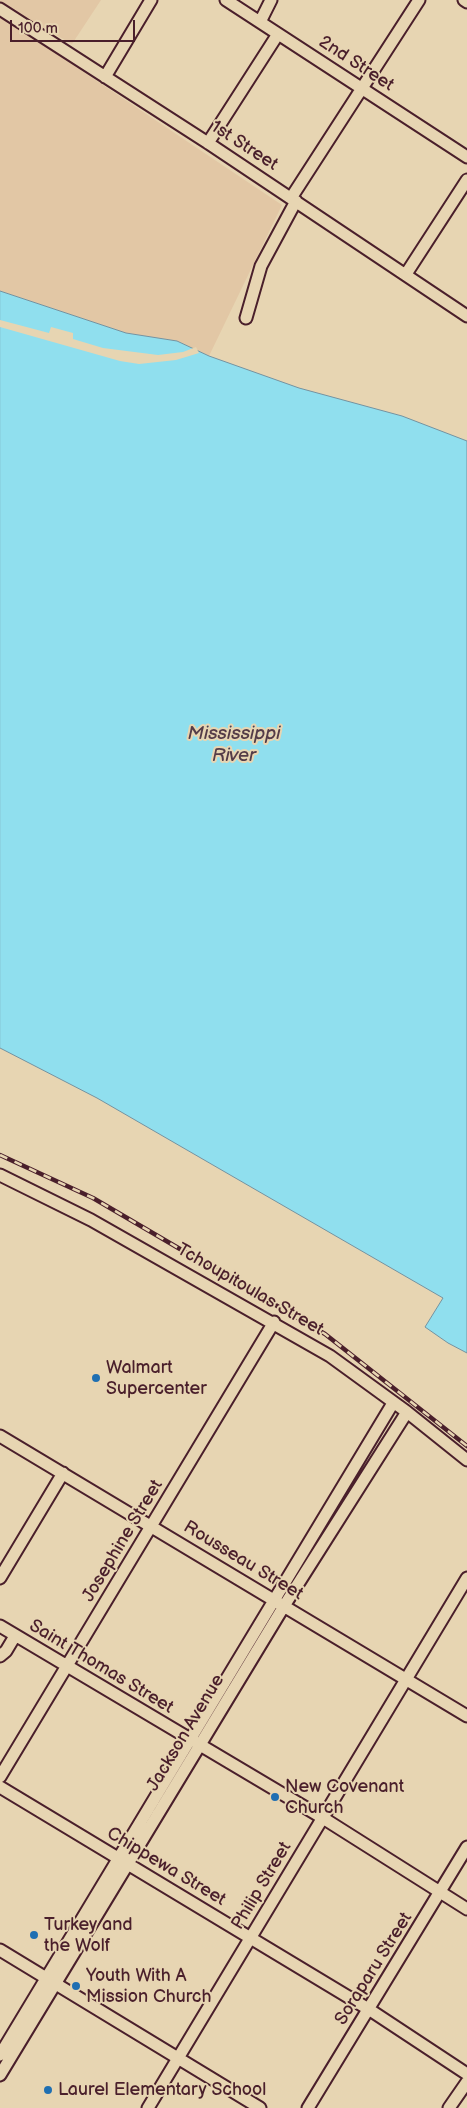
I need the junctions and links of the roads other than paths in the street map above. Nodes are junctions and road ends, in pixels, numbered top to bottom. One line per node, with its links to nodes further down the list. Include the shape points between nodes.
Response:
1 (151, 0): 10 (street)
2 (226, 0): 8 (street, 2nd Street)
3 (271, 0): 8 (street)
4 (419, 0): 11 (street)
5 (464, 0): 6 (street)
6 (467, 2)
7 (0, 9): 10 (street, 1st Street)
8 (260, 22): 9 (street, 2nd Street)
9 (278, 34): 11 (street, 2nd Street); 12 (street)
10 (105, 77): 12 (street, 1st Street)
11 (361, 88): 13 (street, 2nd Street); 15 (street)
12 (208, 143): 15 (street, 1st Street)
13 (467, 157)
14 (467, 180): 16 (street)
15 (293, 200): 16 (street, 1st Street); 18 (street, via 261,266)
16 (406, 274): 17 (street, 1st Street)
17 (467, 316)
18 (246, 318)
19 (0, 1175): 20 (street, Tchoupitoulas Street, via 91,1220)
20 (274, 1322): 21 (street, Tchoupitoulas Street, via 330,1356); 26 (street, Josephine Street)
21 (393, 1403): 22 (street, Tchoupitoulas Street); 29 (street, Jackson Avenue)
22 (407, 1412): 24 (street, Tchoupitoulas Street); 29 (street, Jackson Avenue)
23 (0, 1436): 25 (street, Rousseau Street)
24 (467, 1460)
25 (63, 1473): 26 (street, Rousseau Street); 27 (street)
26 (152, 1527): 29 (street, Rousseau Street); 33 (street, Josephine Street)
27 (0, 1578)
28 (467, 1578): 34 (street, Philip Street)
29 (279, 1603): 34 (street, Rousseau Street); 36 (street, Jackson Avenue)
30 (0, 1626): 31 (street, Saint Thomas Street)
31 (15, 1636): 32 (street); 33 (street, Saint Thomas Street)
32 (0, 1656)
33 (67, 1666): 36 (street, Saint Thomas Street); 37 (street, Josephine Street)
34 (406, 1680): 35 (street, Rousseau Street); 39 (street, Philip Street)
35 (467, 1716)
36 (194, 1743): 39 (street, Saint Thomas Street); 41 (street, Jackson Avenue)
37 (0, 1777)
38 (0, 1787): 41 (street, Chippewa Street)
39 (323, 1818): 42 (street, Saint Thomas Street); 44 (street, Philip Street)
40 (467, 1847): 42 (street, Soraparu Street)
41 (123, 1861): 44 (street, Chippewa Street); 46 (street, Jackson Avenue)
42 (441, 1893): 43 (street, Saint Thomas Street); 47 (street, Soraparu Street)
43 (467, 1909)
44 (250, 1939): 47 (street, Chippewa Street); 49 (street, Philip Street)
45 (0, 1950): 46 (street)
46 (51, 1981): 48 (street, Jackson Avenue); 49 (street); 51 (street, Jackson Avenue)
47 (370, 2010): 50 (street, Chippewa Street); 55 (street, Soraparu Street)
48 (0, 2055)
49 (178, 2058): 53 (street, Philip Street); 54 (street)
50 (467, 2074)
51 (0, 2076)
52 (467, 2082): 56 (street)
53 (148, 2108)
54 (260, 2108)
55 (308, 2108)
56 (449, 2108)

